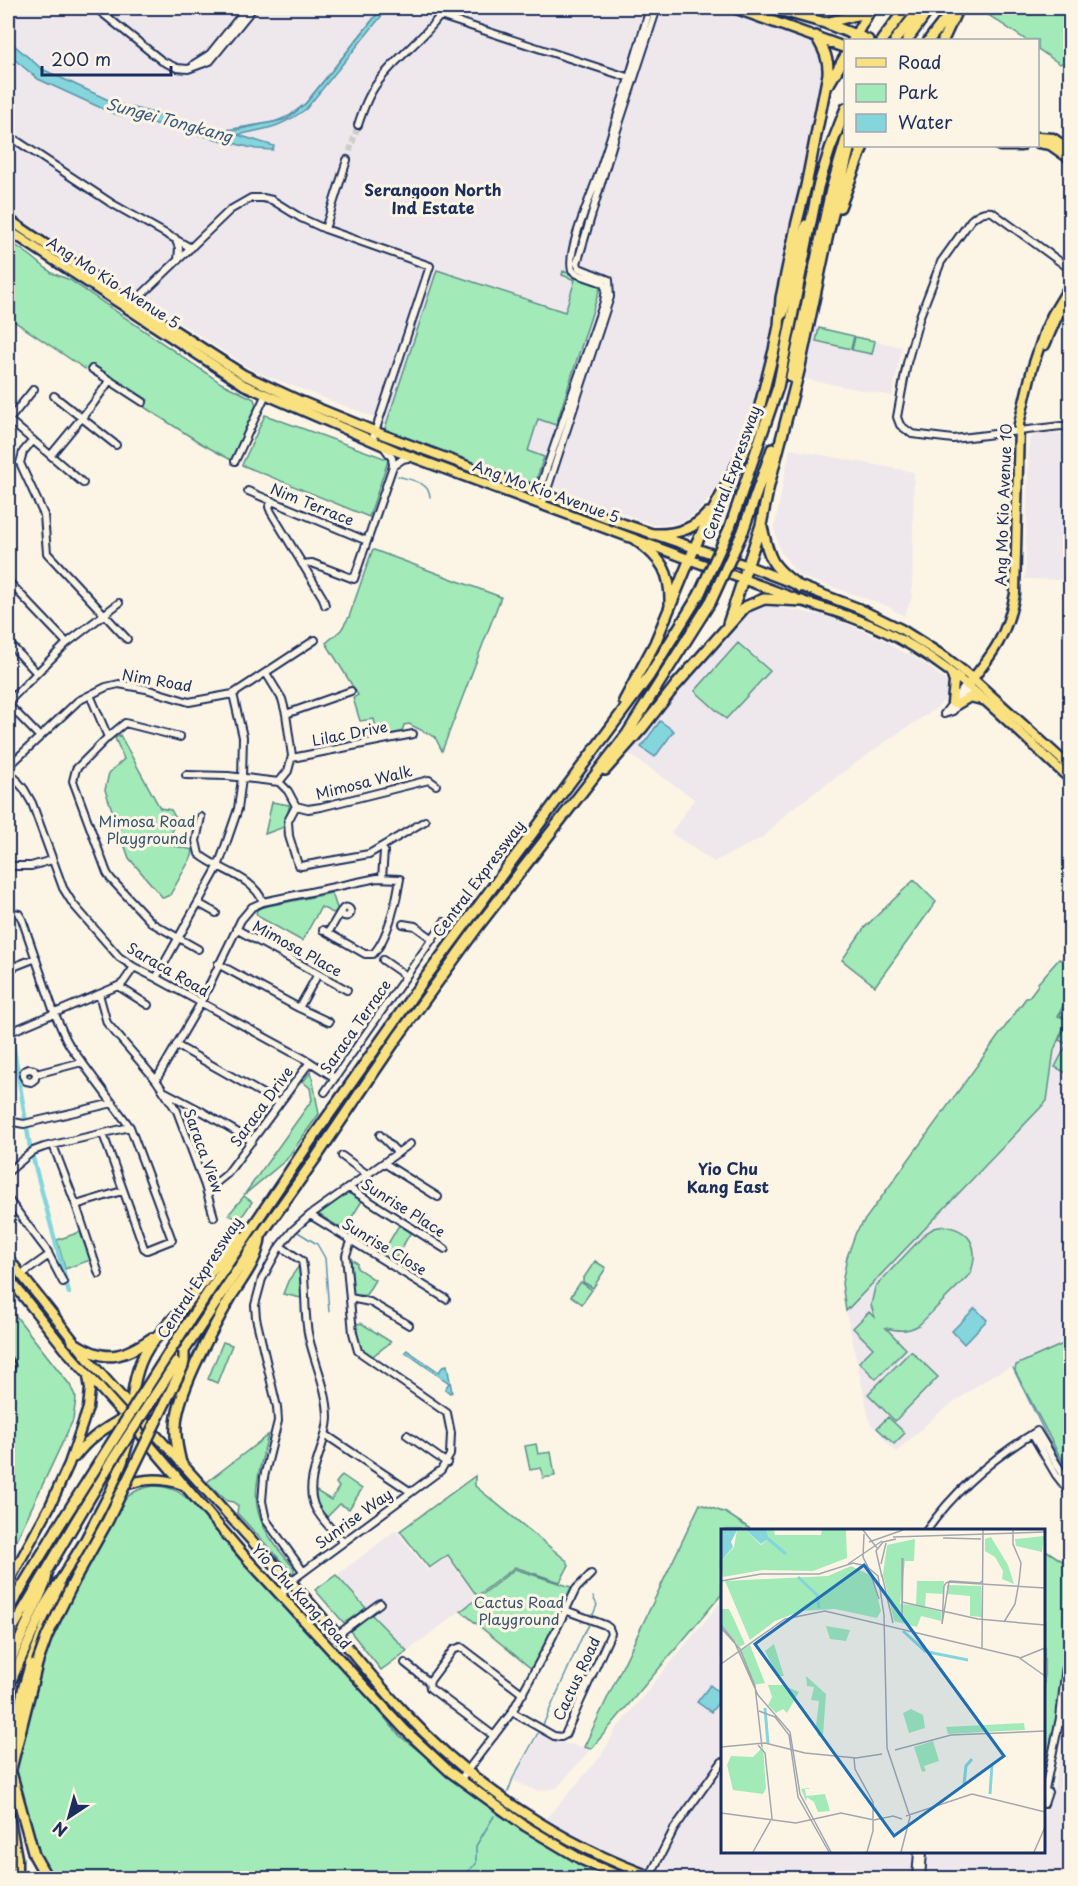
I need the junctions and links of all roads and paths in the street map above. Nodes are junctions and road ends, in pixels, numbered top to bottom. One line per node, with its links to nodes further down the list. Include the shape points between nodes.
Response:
1 (96, 8): 4 (street, via 162,60 188,69 210,61)
2 (102, 8): 3 (street, via 164,58 187,65 210,54)
3 (247, 8)
4 (253, 8)
5 (445, 8): 16 (street)
6 (650, 8): 28 (street)
7 (657, 8): 28 (street)
8 (735, 8): 19 (highway)
9 (772, 8): 17 (highway)
10 (871, 8): 17 (highway); 20 (highway)
11 (906, 8): 21 (highway)
12 (921, 8): 18 (highway)
13 (930, 8): 18 (highway)
14 (954, 8): 24 (highway)
15 (958, 8): 25 (highway)
16 (440, 16): 28 (street); 31 (street, via 377,83)
17 (825, 23): 20 (highway)
18 (913, 24): 22 (highway); 23 (highway)
19 (816, 36): 26 (highway); 29 (highway, via 829,62)
20 (855, 38)
21 (883, 39)
22 (896, 39)
23 (907, 39)
24 (930, 39)
25 (943, 39)
26 (844, 47)
27 (844, 58): 29 (highway)
28 (631, 78): 73 (street, via 578,263 579,268 609,280 610,297); 77 (street, via 571,258 572,270 606,289)
29 (824, 92): 53 (highway, via 781,298)
30 (844, 113): 41 (highway, Central Expressway)
31 (358, 125)
32 (8, 135): 46 (street, via 111,203)
33 (1039, 136): 38 (main road, via 1053,138)
34 (1039, 143): 39 (main road, via 1050,145)
35 (844, 147): 130 (highway, Central Expressway, bridge, via 785,400 743,531 711,601 627,734)
36 (850, 147): 45 (highway)
37 (863, 147): 45 (highway)
38 (1071, 150)
39 (1071, 159)
40 (347, 160): 43 (street)
41 (818, 186): 53 (highway); 115 (highway, Central Expressway, bridge, via 778,387 730,527 699,596 649,676)
42 (8, 219): 44 (main road); 52 (main road, Ang Mo Kio Avenue 5)
43 (325, 229): 47 (street, via 272,200 251,198 230,210); 64 (street, via 430,266)
44 (8, 230): 52 (main road, Ang Mo Kio Avenue 5)
45 (828, 234): 83 (highway)
46 (174, 238): 47 (street); 48 (street, via 179,248)
47 (191, 248): 48 (street)
48 (178, 260): 52 (street)
49 (1071, 269): 63 (street, via 997,215 981,212 941,262 909,340 898,398 897,417 904,430 953,439)
50 (1071, 285): 63 (main road, Ang Mo Kio Avenue 10, via 1044,333 1025,394)
51 (1071, 295): 63 (main road, Ang Mo Kio Avenue 10, via 1042,354)
52 (131, 306): 57 (main road, Ang Mo Kio Avenue 5, via 239,382); 64 (main road, Ang Mo Kio Avenue 5, via 244,375)
53 (779, 326): 81 (highway, via 755,425)
54 (92, 369): 55 (street)
55 (110, 380): 59 (street); 60 (street)
56 (34, 389): 61 (street)
57 (266, 394): 66 (main road, Ang Mo Kio Avenue 5); 71 (street)
58 (54, 396): 60 (street)
59 (143, 402)
60 (81, 418): 67 (street); 69 (street)
61 (8, 421): 65 (street)
62 (1071, 427): 63 (street)
63 (1021, 431): 107 (main road, Ang Mo Kio Avenue 10, via 1020,594 1004,645)
64 (376, 432): 66 (street); 75 (main road, Ang Mo Kio Avenue 5)
65 (33, 440): 69 (street); 98 (street, via 20,463 44,515 47,553)
66 (372, 441): 68 (main road, Ang Mo Kio Avenue 5)
67 (116, 445)
68 (384, 446): 70 (main road, Ang Mo Kio Avenue 5); 72 (street)
69 (51, 455): 74 (street)
70 (413, 457): 72 (street); 78 (main road, Ang Mo Kio Avenue 5)
71 (235, 461)
72 (393, 466): 86 (street)
73 (550, 482): 77 (street); 79 (street)
74 (83, 483)
75 (529, 488): 77 (main road, Ang Mo Kio Avenue 5); 78 (street)
76 (248, 491): 80 (street, Nim Terrace)
77 (542, 493): 79 (main road, Ang Mo Kio Avenue 5); 82 (street)
78 (525, 498): 82 (main road, Ang Mo Kio Avenue 5)
79 (555, 498): 84 (main road, Ang Mo Kio Avenue 5)
80 (272, 501): 86 (street, Nim Terrace); 89 (street, via 271,512)
81 (717, 502): 84 (highway, via 700,522 689,528); 87 (highway)
82 (538, 503): 85 (main road, Ang Mo Kio Avenue 5)
83 (761, 525): 90 (highway); 93 (highway, via 773,564)
84 (652, 534): 87 (main road, Ang Mo Kio Avenue 5)
85 (636, 540): 88 (main road, Ang Mo Kio Avenue 5); 97 (highway, via 657,557 666,572)
86 (367, 541): 89 (street, via 354,579)
87 (694, 548): 88 (highway); 90 (main road, Ang Mo Kio Avenue 5)
88 (690, 559): 91 (main road, Ang Mo Kio Avenue 5); 97 (highway)
89 (302, 564): 96 (street)
90 (748, 566): 91 (highway); 93 (main road, Ang Mo Kio Avenue 5)
91 (744, 579): 94 (main road, Ang Mo Kio Avenue 5); 99 (highway)
92 (8, 581): 103 (street)
93 (800, 587): 107 (main road, Ang Mo Kio Avenue 5, via 858,608 905,632 945,657)
94 (802, 601): 99 (highway, via 764,599 750,603); 106 (main road, Ang Mo Kio Avenue 5, via 878,627)
95 (119, 603): 98 (street)
96 (325, 605)
97 (669, 610): 115 (highway)
98 (104, 615): 100 (street); 103 (street)
99 (728, 624): 130 (highway)
100 (127, 639)
101 (315, 640): 105 (street, Nim Road)
102 (8, 642): 104 (street)
103 (67, 643): 104 (street)
104 (36, 672): 112 (street)
105 (266, 673): 109 (street, Nim Road); 114 (street)
106 (951, 673): 107 (main road, Ang Mo Kio Avenue 5); 113 (main road)
107 (971, 684): 111 (main road, Ang Mo Kio Avenue 5); 113 (street); 121 (main road, Ang Mo Kio Avenue 5)
108 (351, 691): 114 (street)
109 (233, 694): 110 (street, Nim Road, via 189,702 119,684); 125 (street, via 243,737)
110 (90, 695): 117 (street, Nim Road); 118 (street)
111 (983, 700): 113 (main road, via 970,697); 124 (main road, Ang Mo Kio Avenue 5)
112 (8, 703): 117 (street)
113 (955, 703)
114 (286, 714): 120 (street)
115 (611, 727): 201 (highway, Central Expressway, via 423,981)
116 (413, 734): 120 (street, Lilac Drive)
117 (39, 736): 122 (street, Nim Road)
118 (108, 737): 119 (street, via 126,723); 147 (street, via 76,769 73,781 107,873 147,919)
119 (180, 737)
120 (292, 758): 127 (street)
121 (1071, 767)
122 (8, 768): 126 (street, Saraca Road)
123 (186, 776): 125 (street)
124 (1070, 776)
125 (242, 778): 127 (street); 137 (street, via 238,809)
126 (17, 780): 129 (street); 135 (street, Saraca Road, via 32,804)
127 (279, 782): 131 (street, Mimosa Walk)
128 (436, 785): 131 (street, Mimosa Walk, via 429,780 321,807)
129 (8, 790)
130 (585, 790): 202 (highway, Central Expressway, via 476,929)
131 (296, 806): 133 (street, Mimosa Walk, via 288,821 289,836 301,866 369,854)
132 (201, 817): 137 (street, via 197,850)
133 (425, 821)
134 (384, 852): 138 (street)
135 (52, 860): 136 (street, via 31,866); 153 (street, Saraca Road, via 73,904 110,948)
136 (8, 866)
137 (218, 867): 139 (street, via 252,885); 140 (street)
138 (382, 878): 139 (street); 141 (street, via 400,879 396,903 375,952 365,954 326,931)
139 (262, 902): 146 (street, via 247,911)
140 (198, 903): 143 (street); 147 (street)
141 (341, 911)
142 (8, 912): 150 (street, via 22,918)
143 (216, 913)
144 (444, 922): 148 (street, Saraca Terrace)
145 (403, 924): 148 (street, via 415,926)
146 (236, 929): 152 (street); 155 (street, Mimosa Place)
147 (179, 937): 149 (street); 157 (street)
148 (433, 939): 156 (street, Saraca Terrace)
149 (198, 949)
150 (36, 958): 154 (street); 164 (street)
151 (383, 960): 156 (street, Saraca Terrace)
152 (218, 964): 161 (street); 163 (street)
153 (134, 968): 157 (street, Saraca Road); 158 (street)
154 (8, 969)
155 (318, 974): 159 (street, Mimosa Place); 163 (street)
156 (406, 976): 173 (street, Saraca Terrace)
157 (156, 978): 161 (street, Saraca Road)
158 (118, 986): 160 (street); 162 (street)
159 (347, 990)
160 (99, 994): 164 (street); 174 (street, Saraca View, via 107,1023)
161 (200, 1003): 167 (street); 168 (street, Saraca Road)
162 (148, 1005)
163 (299, 1008): 165 (street)
164 (54, 1012): 166 (street); 169 (street, via 69,1046)
165 (329, 1022)
166 (8, 1033)
167 (177, 1045): 174 (street); 179 (street)
168 (299, 1057): 170 (street, Saraca Road); 171 (street)
169 (82, 1062): 172 (street); 177 (street)
170 (310, 1062): 171 (street, Saraca Drive); 173 (street, Saraca Road)
171 (303, 1070): 179 (street, Saraca Drive)
172 (36, 1074)
173 (335, 1078): 176 (street, Saraca Terrace)
174 (156, 1080): 175 (street, Saraca View)
175 (165, 1092): 178 (street); 180 (street, Saraca View)
176 (325, 1092)
177 (113, 1103): 181 (street, via 26,1124); 182 (street)
178 (185, 1103): 180 (street); 185 (street)
179 (279, 1103): 185 (street, Saraca Drive)
180 (177, 1111): 193 (street, Saraca View)
181 (8, 1121)
182 (130, 1127): 183 (street); 195 (street, via 172,1240 145,1249)
183 (103, 1134): 187 (street); 195 (street)
184 (380, 1135): 188 (street)
185 (252, 1141): 193 (street, Saraca Drive, via 227,1174)
186 (410, 1144): 188 (street)
187 (53, 1145): 191 (street, via 31,1153); 198 (street)
188 (398, 1153): 190 (street)
189 (342, 1156): 192 (street)
190 (384, 1163): 192 (street); 196 (street)
191 (8, 1172)
192 (368, 1175): 194 (street)
193 (205, 1186): 200 (street, Saraca View)
194 (349, 1188): 199 (street); 205 (street, Sunrise Place)
195 (122, 1191): 198 (street)
196 (438, 1197)
197 (8, 1199): 206 (street)
198 (76, 1205): 208 (street)
199 (310, 1215): 203 (street, Sunrise Close); 204 (street)
200 (214, 1217)
201 (251, 1228): 216 (highway, via 237,1237); 246 (highway, Central Expressway, bridge)
202 (260, 1236): 218 (highway, Central Expressway); 220 (highway, via 257,1255)
203 (351, 1242): 213 (street, via 346,1255); 214 (street, Sunrise Close)
204 (280, 1246): 225 (street, via 302,1261 308,1332 328,1411); 238 (street, via 262,1279 255,1305 278,1421 262,1501 266,1520)
205 (445, 1249)
206 (49, 1255): 209 (street); 211 (street)
207 (8, 1258): 209 (main road, Yio Chu Kang Road)
208 (99, 1274)
209 (21, 1275): 210 (main road); 212 (main road); 217 (main road, Yio Chu Kang Road)
210 (8, 1276): 212 (main road, Yio Chu Kang Road)
211 (63, 1282)
212 (21, 1295): 222 (main road, Yio Chu Kang Road)
213 (350, 1298): 215 (street, via 370,1302); 228 (street, via 358,1351 447,1413 451,1433)
214 (446, 1299)
215 (409, 1325)
216 (160, 1333): 217 (highway, via 126,1353 110,1356 88,1351); 223 (highway, via 139,1368)
217 (73, 1341): 223 (main road, Yio Chu Kang Road)
218 (184, 1352): 237 (highway, Central Expressway, bridge); 266 (highway, bridge, via 183,1366 47,1636)
219 (8, 1362): 221 (main road)
220 (192, 1372): 223 (highway, via 168,1398); 227 (highway, via 176,1424)
221 (8, 1373)
222 (88, 1375): 223 (main road, Yio Chu Kang Road); 229 (main road, via 88,1408)
223 (132, 1417): 227 (main road, Yio Chu Kang Road); 229 (main road, via 99,1431); 230 (main road, Yio Chu Kang Road); 232 (main road, via 123,1461)
224 (1034, 1432): 231 (street); 234 (street, via 1056,1475); 235 (street, via 974,1477)
225 (326, 1435): 233 (street); 236 (street, via 311,1489 312,1502)
226 (407, 1435): 228 (street)
227 (181, 1463): 241 (main road, Yio Chu Kang Road)
228 (447, 1463): 233 (street, Sunrise Way)
229 (69, 1464): 242 (main road)
230 (186, 1486): 232 (main road, via 150,1479); 244 (main road, Yio Chu Kang Road)
231 (1071, 1486)
232 (111, 1490): 240 (main road)
233 (411, 1492): 236 (street, Sunrise Way)
234 (1071, 1493)
235 (928, 1529)
236 (343, 1542): 238 (street, Sunrise Way)
237 (46, 1569): 250 (highway, Central Expressway); 253 (highway, via 46,1581)
238 (303, 1571): 241 (street, Sunrise Way)
239 (591, 1574): 247 (street, via 576,1589)
240 (62, 1577): 257 (main road, via 46,1602); 262 (main road, bridge, via 30,1664)
241 (291, 1581): 243 (main road, Yio Chu Kang Road); 244 (street, Sunrise Way, via 284,1587)
242 (8, 1582)
243 (300, 1592): 244 (main road); 249 (main road, Yio Chu Kang Road)
244 (285, 1601): 254 (main road, Yio Chu Kang Road)
245 (380, 1603): 249 (street, Yio Chu Kang Road)
246 (8, 1610)
247 (565, 1610): 258 (street); 259 (street, Cactus Road, via 605,1624 611,1634 565,1735 554,1736)
248 (1071, 1630): 267 (street, via 1060,1718)
249 (337, 1635): 252 (main road, Yio Chu Kang Road)
250 (8, 1636)
251 (405, 1663): 256 (street)
252 (362, 1664): 254 (main road, via 363,1673); 264 (main road, Yio Chu Kang Road, via 404,1712)
253 (8, 1666)
254 (355, 1675): 265 (main road, Yio Chu Kang Road, via 405,1730)
255 (1071, 1677): 268 (street)
256 (429, 1683): 258 (street, via 453,1650 461,1647); 260 (street, via 430,1688)
257 (8, 1688)
258 (522, 1695): 259 (street)
259 (512, 1712): 260 (street)
260 (494, 1736): 264 (street)
261 (8, 1759): 273 (highway, via 34,1855)
262 (8, 1764)
263 (721, 1765): 275 (street, via 674,1829)
264 (468, 1771): 265 (street); 275 (main road, Yio Chu Kang Road, via 539,1822 587,1850)
265 (460, 1780): 274 (main road, Yio Chu Kang Road, via 543,1838)
266 (8, 1781)
267 (1045, 1789)
268 (1045, 1800)
269 (8, 1809): 272 (main road)
270 (918, 1853): 276 (street)
271 (923, 1853): 277 (street)
272 (17, 1872)
273 (47, 1878)
274 (624, 1878)
275 (652, 1878)
276 (916, 1878)
277 (921, 1878)

